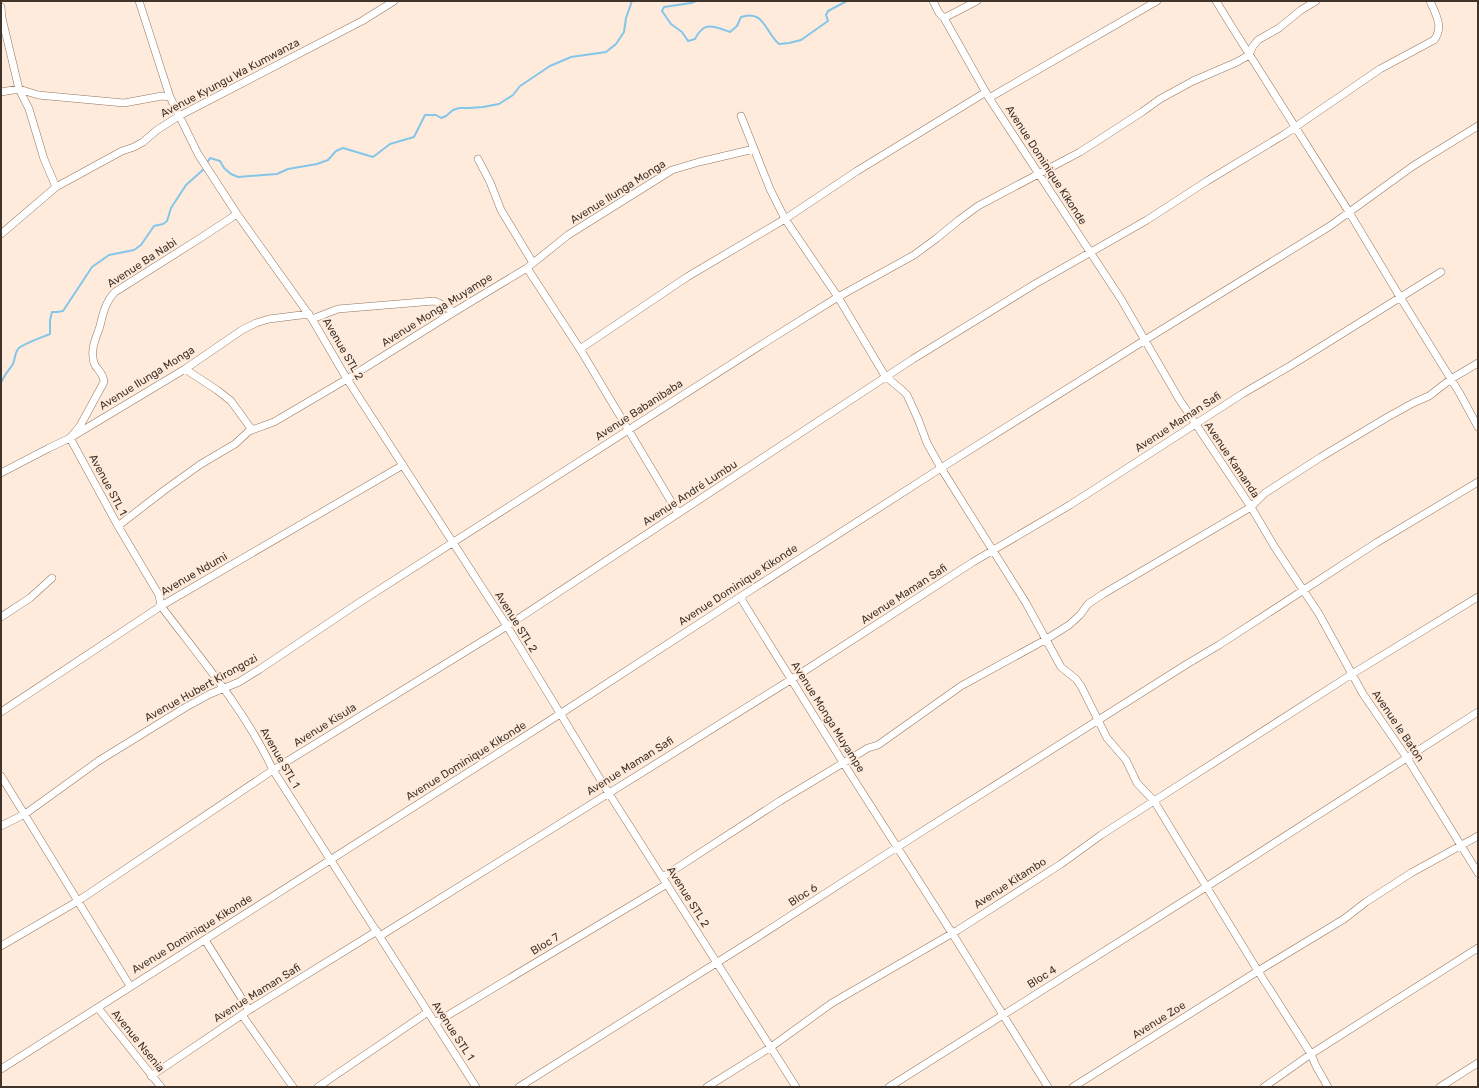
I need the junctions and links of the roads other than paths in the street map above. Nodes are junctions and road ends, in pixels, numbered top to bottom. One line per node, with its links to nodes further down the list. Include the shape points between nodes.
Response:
1 (139, 1): 15 (street)
2 (394, 1): 16 (street, Avenue Kyungu Wa Kumwanza, via 362,21)
3 (933, 1): 10 (street, Avenue Dominique Kikonde)
4 (977, 1): 10 (street)
5 (1157, 1): 14 (street)
6 (1216, 1): 11 (street)
7 (1316, 1): 11 (street, via 1258,40)
8 (1430, 1): 19 (street, Avenue André Lumbu, via 1440,26 1434,40 1380,69)
9 (1, 7): 12 (street)
10 (944, 18): 14 (street, Avenue Dominique Kikonde)
11 (1249, 55): 19 (street); 22 (street, Avenue Babanibaba, via 1160,99 1086,148)
12 (19, 88): 13 (street); 15 (street, via 38,96 124,103 162,96); 23 (street, via 29,109 44,159)
13 (1, 92)
14 (987, 95): 22 (street, Avenue Dominique Kikonde); 26 (street, via 857,171)
15 (170, 97): 16 (street)
16 (179, 116): 23 (street, Avenue Kyungu Wa Kumwanza, via 142,142); 25 (street, Avenue STL 2, via 198,154)
17 (741, 116): 20 (street)
18 (1478, 126): 24 (street, Avenue Dominique Kikonde, via 1413,166)
19 (1295, 128): 24 (street); 28 (street, Avenue André Lumbu)
20 (754, 149): 26 (street); 29 (street, Avenue Ilunga Monga, via 672,170 568,236)
21 (478, 159): 29 (street, via 501,210)
22 (1038, 174): 28 (street, Avenue Dominique Kikonde); 32 (street, Avenue Babanibaba, via 978,206 914,254)
23 (56, 187): 27 (street, Avenue Kyungu Wa Kumwanza)
24 (1349, 212): 33 (street); 36 (street, Avenue Dominique Kikonde)
25 (237, 214): 35 (street, Avenue STL 2); 49 (street, Avenue Ba Nabi, via 114,292 109,298 92,352 95,364 103,374 104,382 80,426)
26 (785, 219): 32 (street); 37 (street, via 687,277)
27 (1, 234)
28 (1090, 253): 36 (street, Avenue Dominique Kikonde); 42 (street, Avenue André Lumbu, via 961,328)
29 (533, 263): 30 (street, Avenue Ilunga Monga)
30 (527, 268): 34 (street, Avenue Monga Muyampe); 37 (street)
31 (1441, 272): 33 (street, Avenue Maman Safi)
32 (838, 297): 42 (street); 48 (street, Avenue Babanibaba)
33 (1400, 297): 44 (street); 45 (street, Avenue Maman Safi)
34 (454, 312): 35 (street, Avenue Ilunga Monga, via 434,302 338,309); 43 (street, Avenue Monga Muyampe)
35 (310, 316): 39 (street, Avenue Ilunga Monga, via 269,319 256,323); 43 (street, Avenue STL 2)
36 (1145, 340): 45 (street, Avenue Kamanda); 51 (street, Avenue Dominique Kikonde)
37 (580, 349): 48 (street)
38 (1478, 363): 44 (street, Bloc 7)
39 (185, 369): 40 (street); 41 (street, Avenue Ilunga Monga)
40 (193, 375): 41 (street); 47 (street, via 231,401)
41 (172, 376): 49 (street, Avenue Ilunga Monga)
42 (885, 376): 51 (street, via 907,395 927,443); 55 (street, Avenue André Lumbu)
43 (347, 379): 47 (street, Avenue Monga Muyampe, via 274,422); 50 (street, Avenue STL 2)
44 (1451, 380): 46 (street); 54 (street, Bloc 7, via 1429,396 1321,457 1265,493)
45 (1195, 424): 54 (street, Avenue Kamanda); 58 (street, Avenue Maman Safi, via 1070,505)
46 (1478, 427)
47 (252, 430): 56 (street, Avenue Monga Muyampe, via 166,489)
48 (629, 430): 55 (street); 57 (street, Avenue Babanibaba)
49 (70, 438): 52 (street, Avenue Ilunga Monga); 56 (street, Avenue STL 1)
50 (403, 465): 57 (street, Avenue STL 2); 63 (street, Avenue Ndumi)
51 (941, 468): 58 (street); 61 (street, Avenue Dominique Kikonde)
52 (1, 473)
53 (1478, 482): 60 (street, Bloc 6, via 1376,543)
54 (1251, 507): 60 (street, Avenue Kamanda); 66 (street, Bloc 7, via 1103,594 1088,604 1076,620)
55 (678, 513): 65 (street, Avenue André Lumbu)
56 (118, 526): 63 (street, Avenue STL 1, via 158,595)
57 (453, 544): 65 (street, Avenue STL 2); 69 (street, Avenue Hubert Kirongozi, via 260,669)
58 (993, 550): 66 (street, via 1033,615); 68 (street, Avenue Maman Safi)
59 (52, 578): 64 (street, via 30,598)
60 (1303, 591): 67 (street, Avenue le Baton, via 1319,614); 73 (street, Bloc 6)
61 (740, 597): 68 (street, Avenue Monga Muyampe); 72 (street, Avenue Dominique Kikonde)
62 (1478, 597): 67 (street, Avenue Kitambo)
63 (161, 606): 69 (street, Avenue STL 1); 70 (street, Avenue Ndumi)
64 (1, 617)
65 (507, 626): 72 (street, Avenue STL 2); 76 (street, Avenue Kisula)
66 (1045, 640): 73 (street, via 1062,667 1081,686); 75 (street, Bloc 7, via 961,686 878,745 868,748)
67 (1352, 674): 74 (street, Avenue le Baton); 79 (street, Avenue Kitambo)
68 (792, 679): 75 (street, Avenue Monga Muyampe); 78 (street, Avenue Maman Safi)
69 (224, 688): 76 (street, Avenue STL 1, via 264,750); 80 (street, Avenue Hubert Kirongozi, via 186,707 113,752)
70 (1, 712)
71 (1478, 712): 74 (street, Bloc 4)
72 (560, 714): 78 (street, Avenue STL 2); 85 (street, Avenue Dominique Kikonde)
73 (1098, 720): 79 (street, via 1107,738 1126,760 1137,782); 84 (street, Bloc 6)
74 (1407, 758): 83 (street, Avenue le Baton); 88 (street, Bloc 4)
75 (844, 764): 84 (street, Avenue Monga Muyampe); 87 (street, Bloc 7, via 780,800)
76 (273, 770): 85 (street, Avenue STL 1); 89 (street, Avenue Kisula)
77 (1, 776): 80 (street)
78 (608, 792): 87 (street, Avenue STL 2); 91 (street, Avenue Maman Safi)
79 (1154, 800): 88 (street); 90 (street, Avenue Kitambo, via 1061,864)
80 (24, 814): 81 (street, Avenue Hubert Kirongozi); 89 (street)
81 (1, 826)
82 (1478, 836): 83 (street, Avenue Zoe)
83 (1461, 845): 86 (street, Avenue le Baton); 96 (street, Avenue Zoe, via 1411,872 1344,919)
84 (898, 848): 90 (street, Avenue Monga Muyampe); 95 (street, Bloc 6)
85 (331, 860): 91 (street, Avenue STL 1); 92 (street, Avenue Dominique Kikonde)
86 (1478, 873)
87 (665, 881): 95 (street, Avenue STL 2); 103 (street, Bloc 7)
88 (1206, 887): 96 (street); 102 (street, Bloc 4)
89 (78, 901): 93 (street, Avenue Kisula); 97 (street)
90 (952, 933): 102 (street, Avenue Monga Muyampe); 104 (street, Avenue Kitambo, via 832,1003)
91 (378, 934): 99 (street, Avenue Maman Safi); 100 (street, Avenue STL 1)
92 (205, 940): 97 (street, Avenue Dominique Kikonde); 99 (street)
93 (1, 946)
94 (1478, 948): 105 (street)
95 (717, 962): 104 (street, Avenue STL 2); 113 (street, Bloc 6)
96 (1258, 971): 105 (street); 118 (street, Avenue Zoe)
97 (130, 986): 98 (street, Avenue Dominique Kikonde)
98 (98, 1008): 107 (street, Avenue Dominique Kikonde); 108 (street, Avenue Nsenia)
99 (249, 1010): 101 (street, Avenue Maman Safi)
100 (428, 1012): 103 (street, Avenue STL 1); 111 (street)
101 (242, 1015): 108 (street, Avenue Maman Safi); 110 (street)
102 (1003, 1015): 116 (street, Bloc 4); 117 (street, Avenue Monga Muyampe)
103 (435, 1023): 112 (street, Avenue STL 1)
104 (771, 1046): 114 (street, Avenue Kitambo); 115 (street, Avenue STL 2)
105 (1312, 1054): 119 (street); 120 (street)
106 (1478, 1063): 121 (street)
107 (1, 1069)
108 (151, 1076): 109 (street, Avenue Nsenia)
109 (161, 1087)
110 (293, 1087)
111 (318, 1087)
112 (476, 1087)
113 (519, 1087)
114 (707, 1087)
115 (796, 1087)
116 (889, 1087)
117 (1048, 1087)
118 (1072, 1087)
119 (1264, 1087)
120 (1328, 1087)
121 (1440, 1087)

